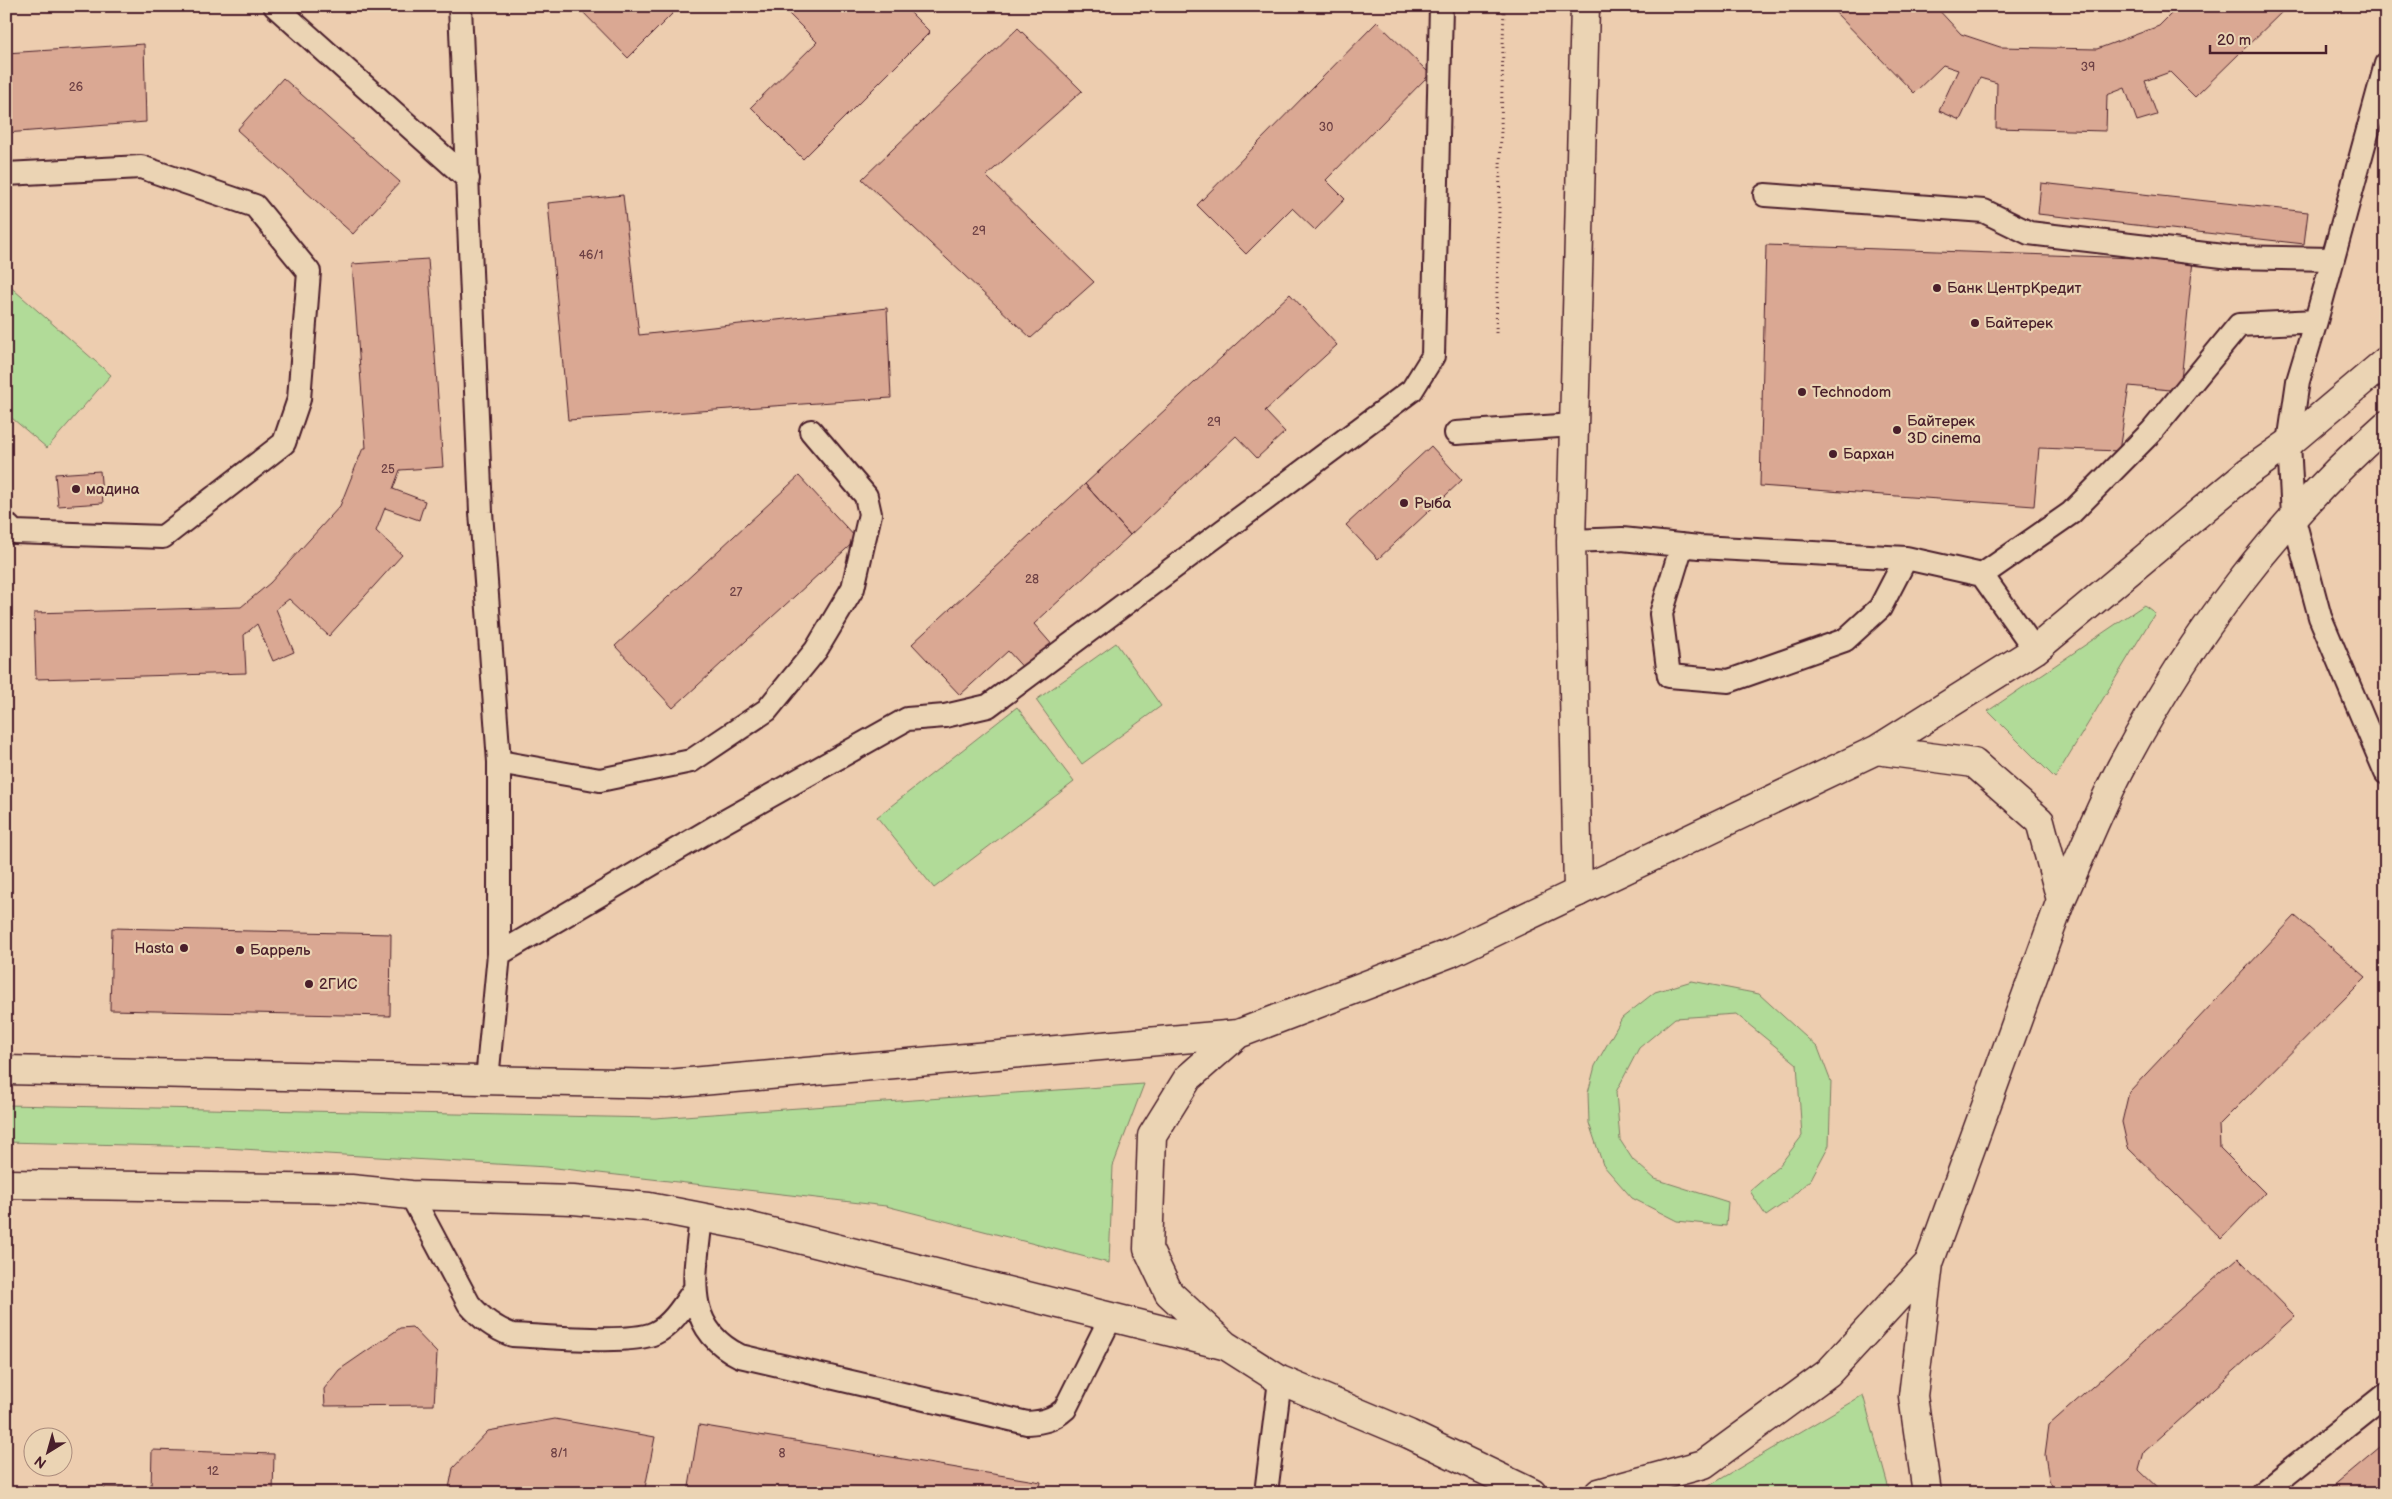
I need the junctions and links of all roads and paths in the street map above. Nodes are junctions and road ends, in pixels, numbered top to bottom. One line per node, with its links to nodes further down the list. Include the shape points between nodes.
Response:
1 (275, 6): 8 (lane)
2 (460, 6): 8 (lane)
3 (1441, 6): 31 (lane, via 1433,356 1412,390 988,706 945,716 906,719)
4 (1504, 6): 12 (path)
5 (1585, 6): 14 (main road)
6 (2386, 64): 10 (lane)
7 (6, 174): 20 (lane, via 142,168 255,206 309,272 299,399 284,443 162,537 14,532)
8 (468, 179): 27 (lane, via 481,512)
9 (1765, 194): 10 (lane, via 1984,211 2029,233 2212,255)
10 (2332, 259): 11 (lane)
11 (2316, 320): 18 (lane, via 2298,381); 24 (lane, via 2239,325 2152,431 2071,513)
12 (1496, 333)
13 (2386, 361): 18 (main road)
14 (1574, 425): 17 (lane); 21 (main road)
15 (2386, 426): 19 (main road)
16 (811, 431): 27 (lane, via 866,496 870,514 853,588 816,650 767,710 691,761 600,780)
17 (1456, 433)
18 (2290, 443): 19 (lane); 25 (main road, via 2248,472)
19 (2293, 516): 28 (lane, via 2320,617); 30 (main road, via 2200,635 2124,762)
20 (6, 524)
21 (1571, 541): 22 (lane, via 1622,539); 29 (main road)
22 (1682, 545): 23 (lane); 23 (lane, via 1661,614 1669,676 1729,681 1845,640 1880,608)
23 (1906, 558): 24 (lane)
24 (1982, 575): 25 (lane)
25 (2035, 650): 26 (main road)
26 (1876, 750): 29 (main road); 30 (main road, via 1974,763 2040,821)
27 (499, 762): 31 (lane)
28 (2386, 773)
29 (1578, 892): 32 (main road, via 1450,954)
30 (2061, 900): 38 (main road)
31 (499, 954): 34 (lane)
32 (1238, 1034): 34 (main road, via 667,1084); 41 (main road, via 1188,1078 1152,1136 1148,1249 1169,1293)
33 (6, 1070): 34 (main road)
34 (487, 1080)
35 (6, 1184): 36 (main road, via 351,1189)
36 (411, 1195): 37 (main road, via 573,1200 649,1207); 39 (lane, via 470,1304 483,1319 512,1335 629,1339 655,1333 674,1317)
37 (701, 1217): 39 (lane); 40 (main road)
38 (1929, 1264): 46 (main road, via 1828,1373 1704,1464); 47 (main road, via 1913,1396)
39 (694, 1290): 40 (lane, via 700,1317 708,1332 724,1348 740,1356 1027,1423 1056,1418 1065,1409)
40 (1111, 1317): 41 (main road)
41 (1225, 1345): 42 (main road)
42 (1280, 1380): 44 (lane); 45 (main road, via 1409,1434)
43 (2386, 1394): 48 (lane)
44 (1266, 1493)
45 (1532, 1493)
46 (1599, 1493)
47 (1927, 1493)
48 (2262, 1493)

